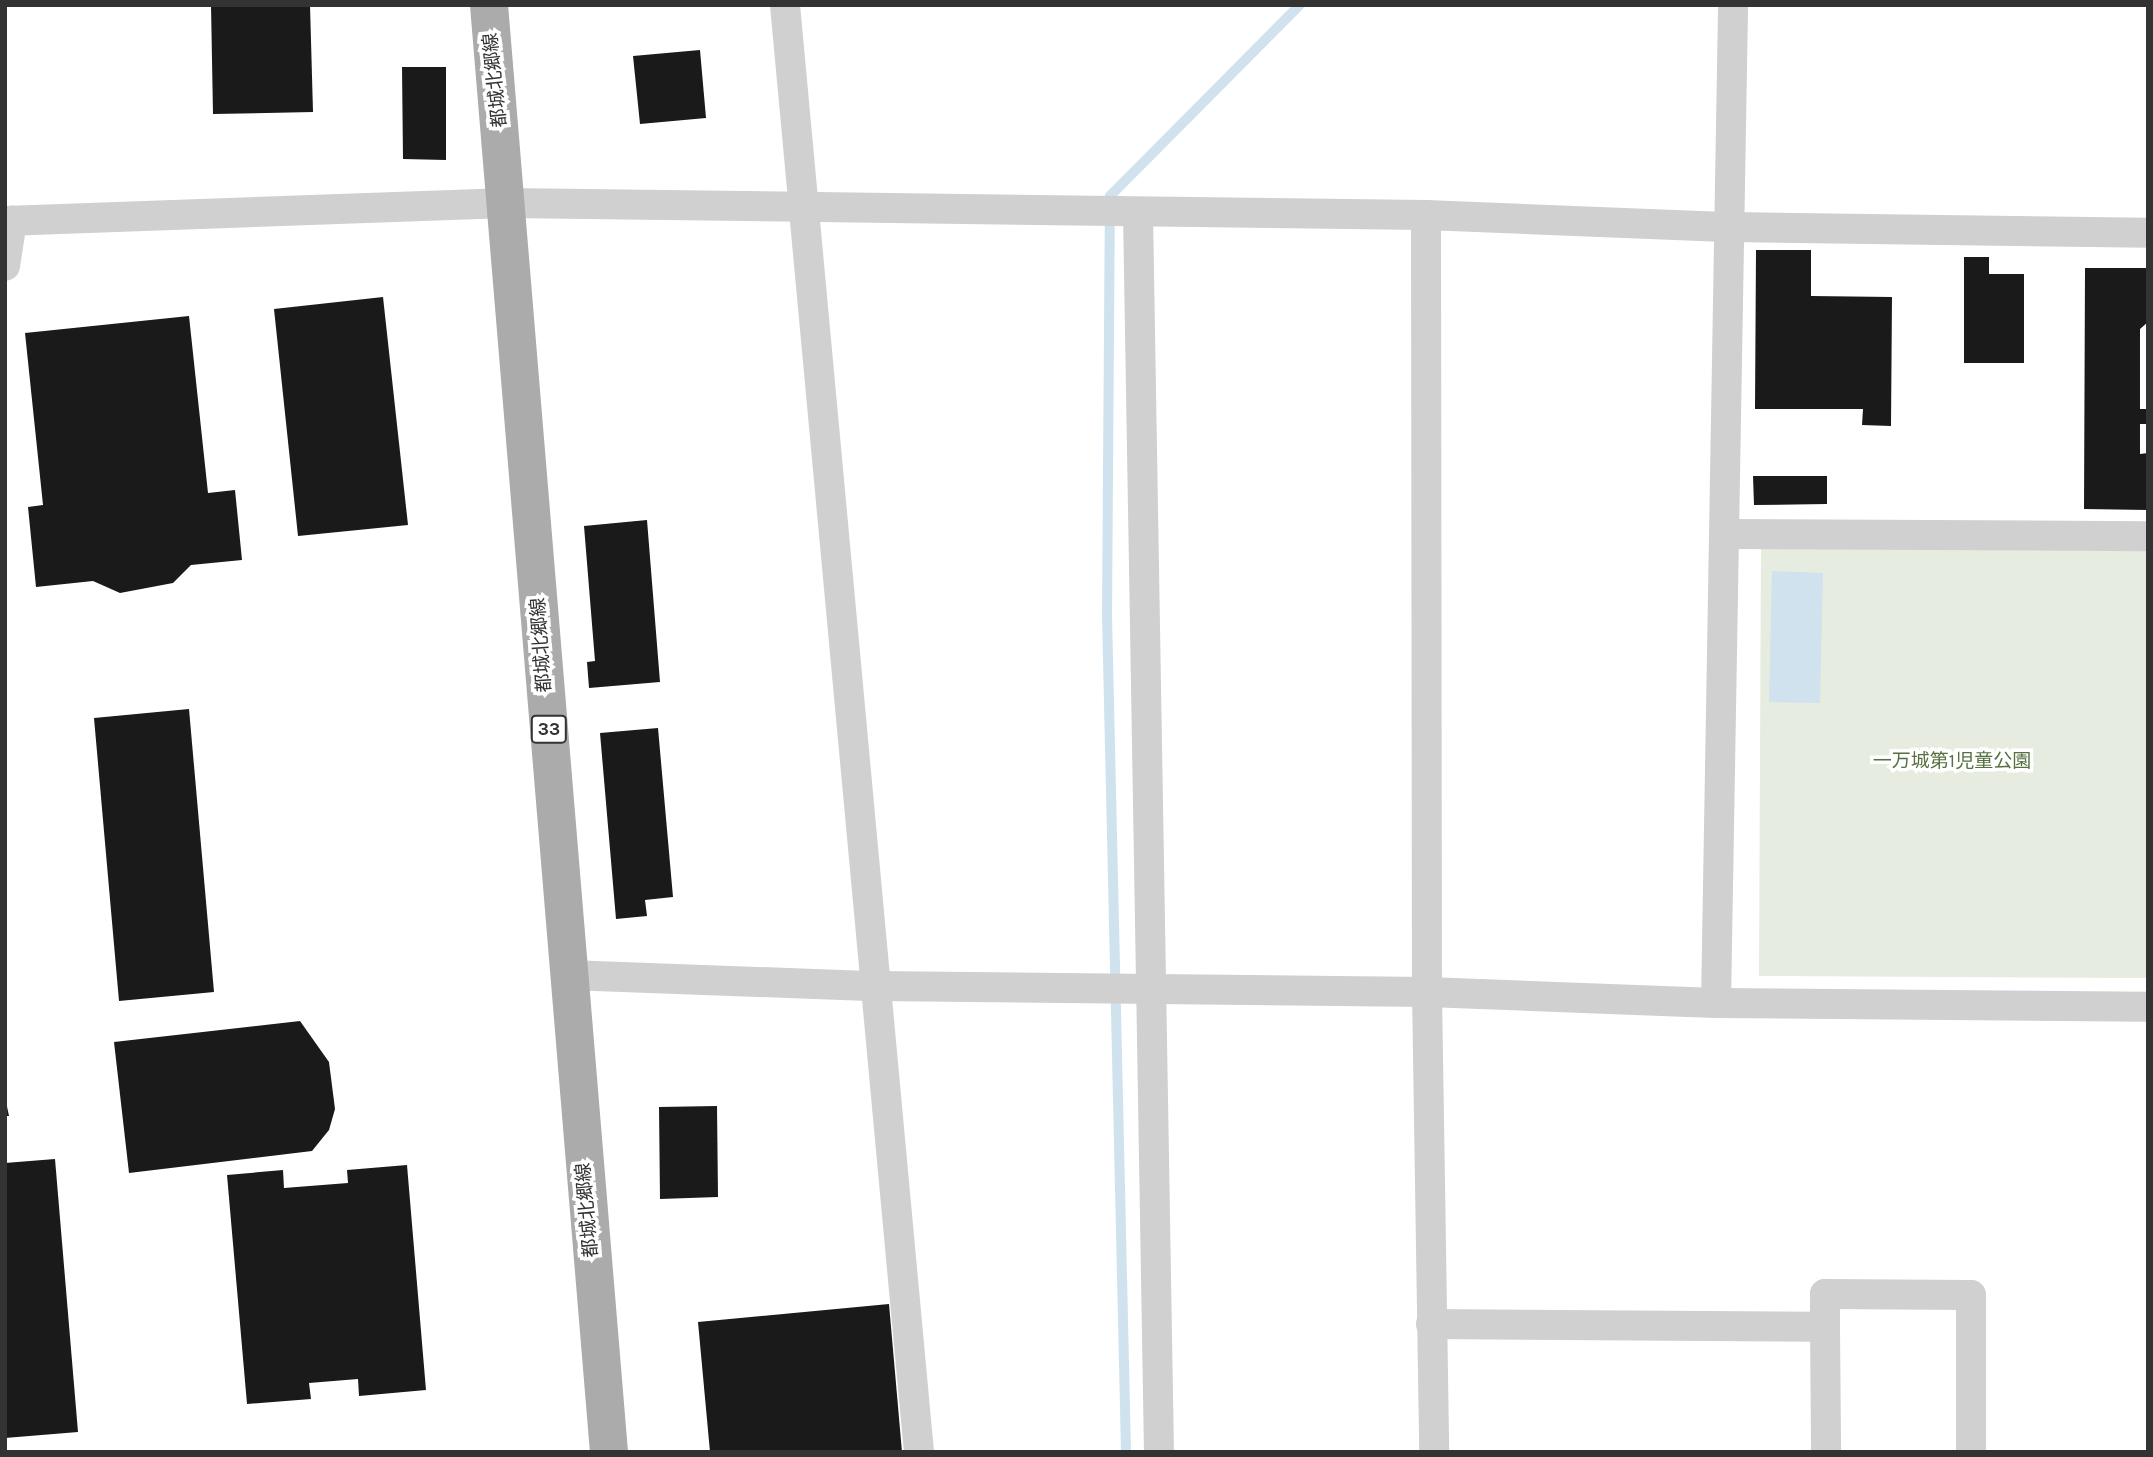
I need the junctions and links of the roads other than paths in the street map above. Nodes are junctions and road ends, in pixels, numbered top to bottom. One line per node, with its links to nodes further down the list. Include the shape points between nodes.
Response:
1 (489, 5): 4 (main road, 都城北郷線 / 33)
2 (785, 5): 5 (street)
3 (1733, 5): 9 (street)
4 (508, 203): 5 (street); 8 (street); 14 (main road, 都城北郷線 / 33)
5 (805, 210): 6 (street); 15 (street)
6 (1138, 213): 7 (street); 16 (street)
7 (1426, 215): 9 (street); 17 (street)
8 (8, 221): 11 (street)
9 (1731, 227): 10 (street); 12 (street)
10 (2148, 233)
11 (5, 266)
12 (1726, 534): 13 (street); 18 (street)
13 (2148, 537)
14 (568, 975): 15 (street); 22 (main road, 都城北郷線 / 33)
15 (875, 986): 16 (street); 23 (street)
16 (1152, 990): 17 (street); 24 (street)
17 (1427, 992): 18 (street); 20 (street)
18 (1716, 1003): 19 (street)
19 (2148, 1007)
20 (1431, 1324): 21 (street); 25 (street)
21 (1825, 1327): 26 (street); 27 (street, via 1825,1294 1971,1295)
22 (609, 1452)
23 (919, 1452)
24 (1159, 1452)
25 (1434, 1452)
26 (1826, 1452)
27 (1972, 1452)

